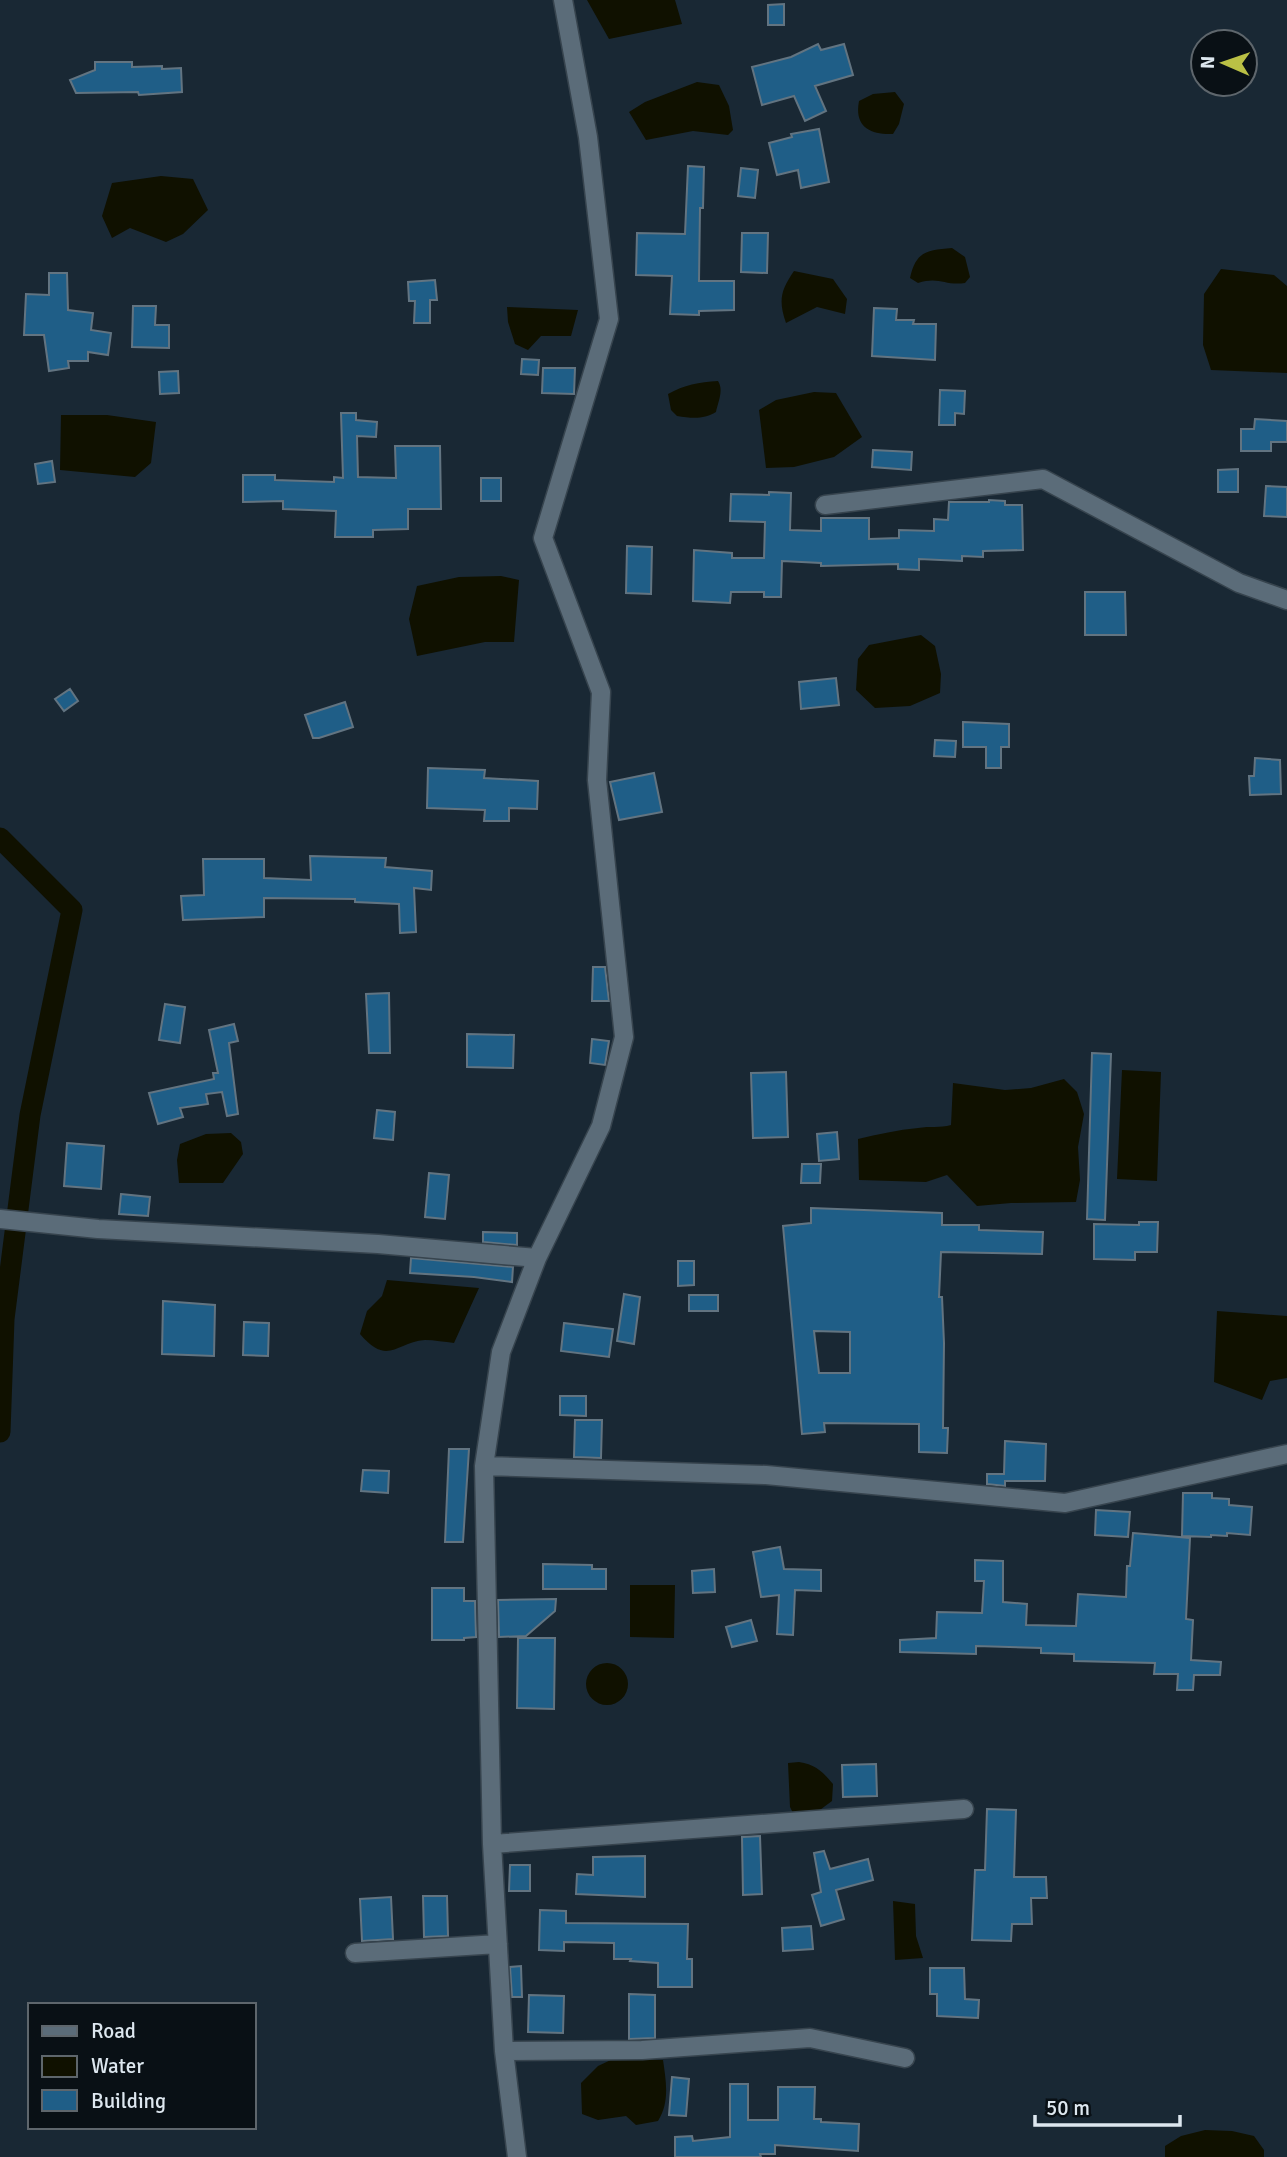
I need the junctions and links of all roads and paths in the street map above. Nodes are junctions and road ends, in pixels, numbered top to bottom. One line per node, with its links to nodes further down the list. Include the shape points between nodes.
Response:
1 (563, 0): 5 (street, via 588,137 610,319 543,538 601,692 597,780 624,1037 601,1125)
2 (825, 505): 3 (street, via 1043,479 1239,583)
3 (1287, 600)
4 (0, 1219): 5 (street)
5 (537, 1258): 7 (street, via 501,1352)
6 (1287, 1454): 7 (street, via 1065,1503 766,1475)
7 (484, 1466): 9 (street)
8 (964, 1809): 9 (street)
9 (492, 1844): 10 (street)
10 (498, 1944): 11 (street); 12 (street)
11 (355, 1953)
12 (504, 2051): 13 (street, via 642,2050 810,2038); 14 (street)
13 (905, 2058)
14 (517, 2157)

